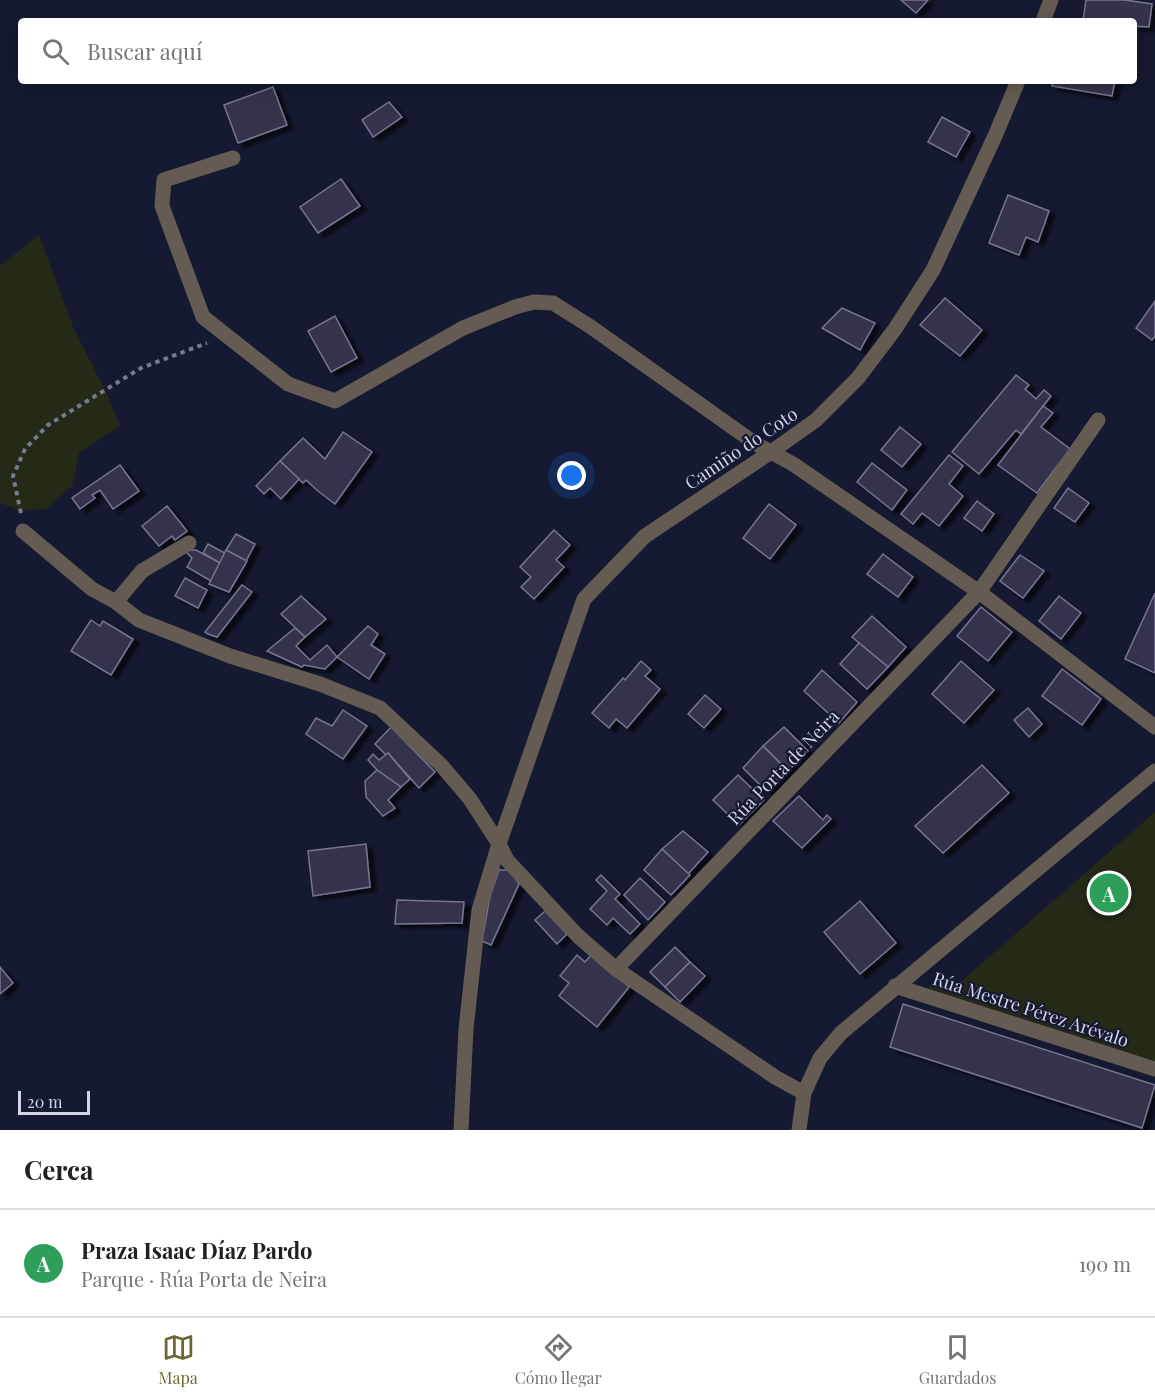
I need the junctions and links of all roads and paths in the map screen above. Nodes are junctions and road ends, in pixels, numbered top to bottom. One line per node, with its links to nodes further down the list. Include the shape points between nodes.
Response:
1 (1051, 0): 2 (street)
2 (1044, 18)
3 (1017, 84): 7 (street, Camiño do Coto, via 933,270 895,329 858,378 816,420)
4 (233, 158): 5 (street, via 164,180 162,206 203,317)
5 (228, 337): 7 (street, via 288,384 335,401 463,328 515,307 553,303); 8 (path, via 141,368 48,425 25,449 13,476)
6 (1098, 420): 10 (street, Rúa Porta de Neira)
7 (771, 453): 10 (street, via 793,464); 14 (street, Camiño do Coto, via 645,536 584,599)
8 (23, 531): 11 (street, via 92,589)
9 (189, 543): 11 (street, via 142,571)
10 (979, 592): 12 (street); 15 (street, Rúa Porta de Neira)
11 (116, 602): 14 (street, via 139,620 380,708 441,765 470,799)
12 (1155, 727)
13 (1155, 771): 16 (street)
14 (499, 844): 15 (street, via 507,860 578,936); 19 (street, Camiño do Coto, via 479,910 466,1029)
15 (616, 969): 18 (street)
16 (895, 986): 17 (street, Rúa Mestre Pérez Arévalo); 18 (street, via 834,1041 820,1058)
17 (1155, 1069)
18 (804, 1093): 20 (street)
19 (461, 1130)
20 (799, 1130)

